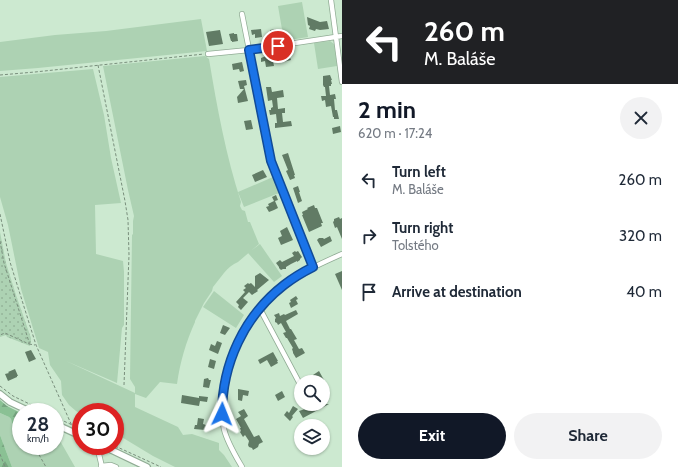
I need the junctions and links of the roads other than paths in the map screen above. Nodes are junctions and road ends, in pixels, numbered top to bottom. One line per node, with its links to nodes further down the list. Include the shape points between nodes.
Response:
1 (331, 0): 4 (street)
2 (242, 14): 5 (street)
3 (342, 36): 4 (street)
4 (336, 37): 5 (street); 7 (street)
5 (249, 50): 6 (street); 9 (street, via 271,161)
6 (208, 54)
7 (342, 82)
8 (342, 254): 9 (street)
9 (313, 267): 10 (street, via 284,285)
10 (260, 309): 11 (street); 19 (street, via 243,331 233,352 226,372 222,397 223,427)
11 (295, 375)
12 (0, 394): 13 (street)
13 (12, 403)
14 (99, 455): 16 (street)
15 (122, 455): 18 (street)
16 (101, 467): 17 (street)
17 (116, 467)
18 (147, 467)
19 (242, 467)

